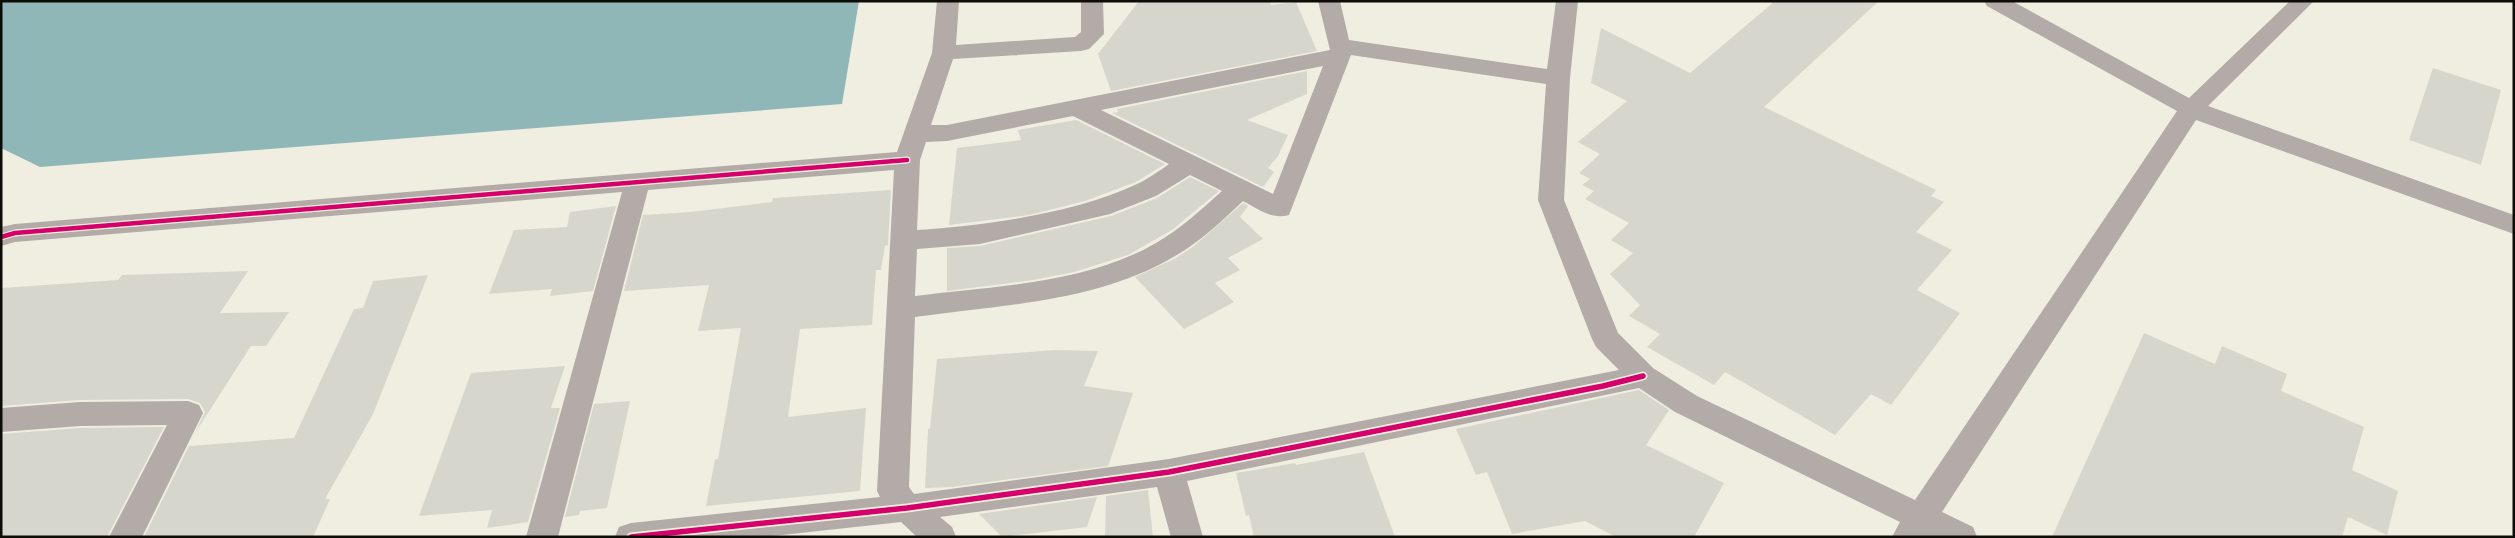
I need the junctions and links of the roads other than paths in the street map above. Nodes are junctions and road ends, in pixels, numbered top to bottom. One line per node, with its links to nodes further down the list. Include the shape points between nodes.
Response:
1 (948, 1): 8 (street)
2 (1092, 1): 8 (street, via 1093,34 1081,44)
3 (1329, 1): 7 (street)
4 (1567, 1): 9 (street)
5 (1995, 1): 11 (street)
6 (2303, 1): 11 (street)
7 (1340, 51): 9 (street); 10 (street); 16 (street, via 1280,209)
8 (944, 53): 12 (street)
9 (1558, 78): 21 (street, via 1551,200 1606,339)
10 (1077, 108): 12 (street, via 947,133); 14 (street)
11 (2191, 109): 17 (street); 25 (street)
12 (917, 134): 13 (street)
13 (907, 160): 15 (street); 19 (street)
14 (1189, 164): 16 (street); 19 (street, via 1147,190 1110,205 980,235)
15 (637, 183): 18 (street); 27 (street)
16 (1241, 188): 20 (street, via 1192,233 1127,269 1052,287)
17 (2514, 225)
18 (6, 240)
19 (904, 240): 20 (street)
20 (901, 308): 24 (street, via 893,491)
21 (1642, 376): 23 (street); 25 (street, via 1686,404)
22 (1, 420): 26 (street, via 80,414 188,413)
23 (1170, 472): 24 (street); 30 (street)
24 (907, 522): 28 (street); 29 (street)
25 (1915, 527): 31 (street)
26 (126, 537)
27 (542, 537)
28 (631, 537)
29 (940, 537)
30 (1187, 537)
31 (1961, 537)

